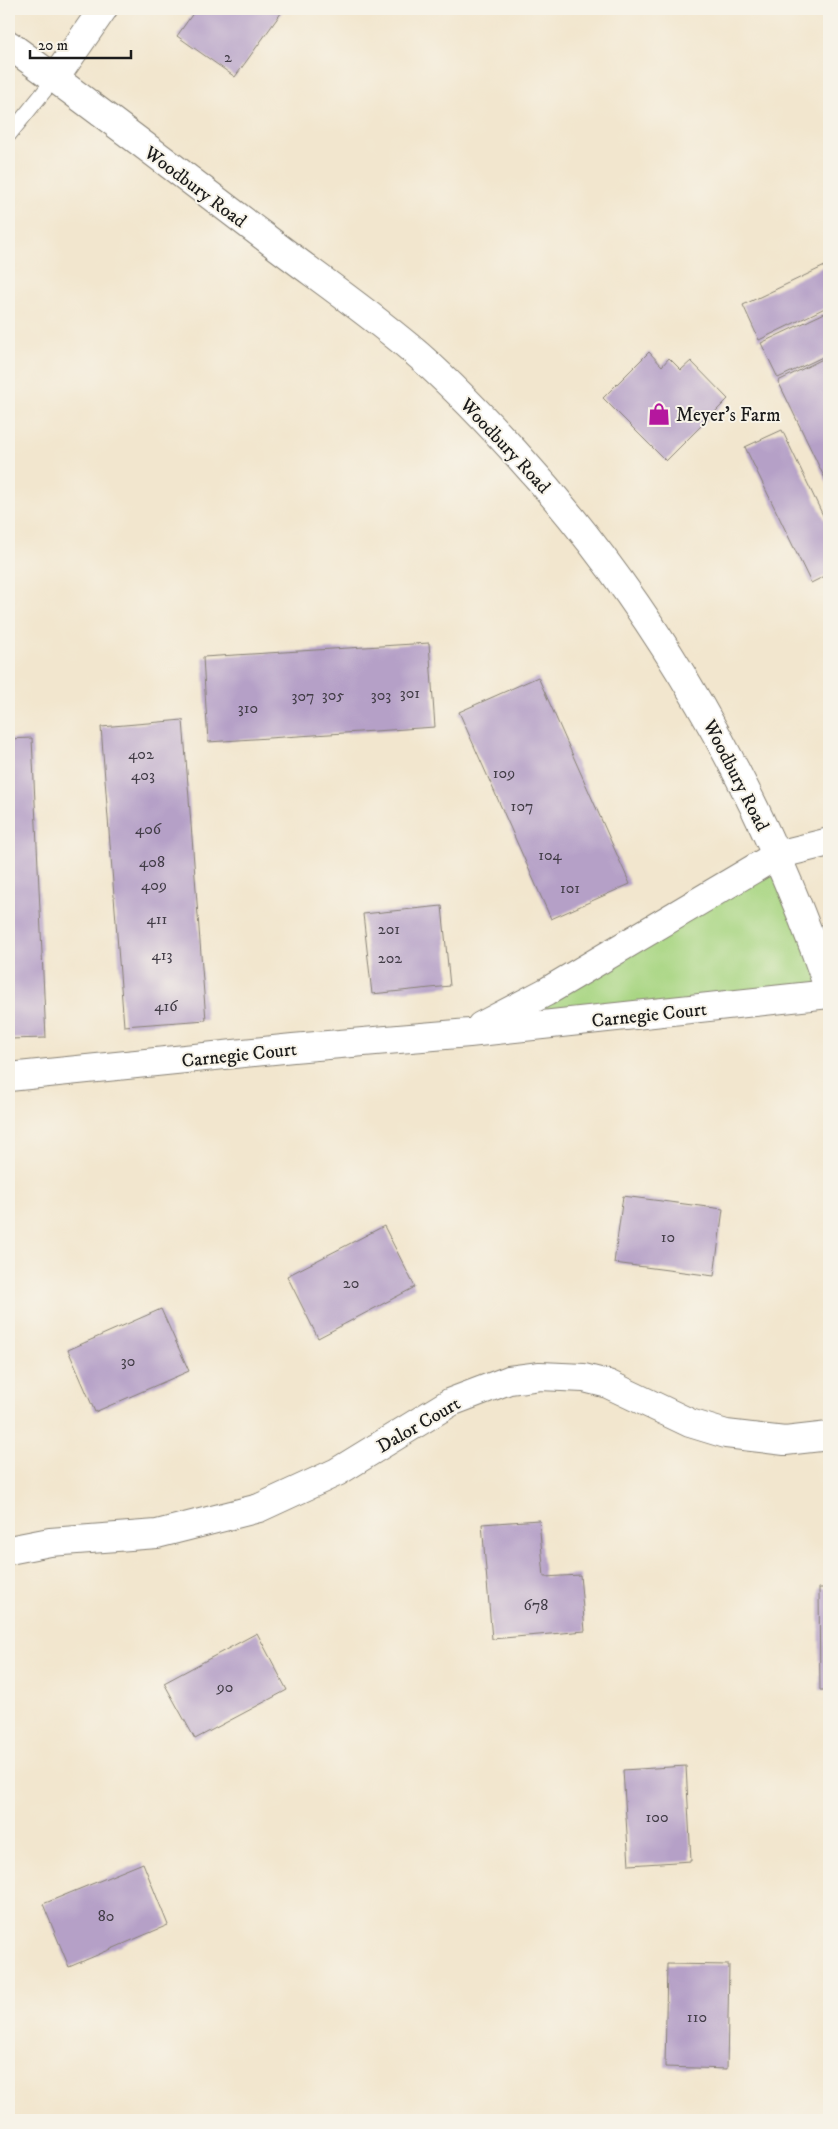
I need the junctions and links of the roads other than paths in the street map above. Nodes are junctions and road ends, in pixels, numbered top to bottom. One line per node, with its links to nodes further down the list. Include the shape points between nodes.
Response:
1 (103, 9): 3 (street)
2 (9, 45): 3 (street, Woodbury Road)
3 (54, 78): 4 (lane); 6 (street, Woodbury Road, via 410,347 484,418 586,534 640,608 695,696 745,786)
4 (9, 135)
5 (829, 842): 6 (street, Carnegie Court)
6 (777, 855): 7 (street, Woodbury Road); 8 (street, Carnegie Court, via 546,992)
7 (828, 982): 8 (street, Carnegie Court)
8 (468, 1033): 9 (street, Carnegie Court)
9 (9, 1077)
10 (829, 1436): 11 (street, Dalor Court, via 785,1441 726,1434 690,1423 608,1384 584,1378 540,1376 509,1380 451,1402 337,1472 259,1508 157,1534 50,1542)
11 (9, 1550)

